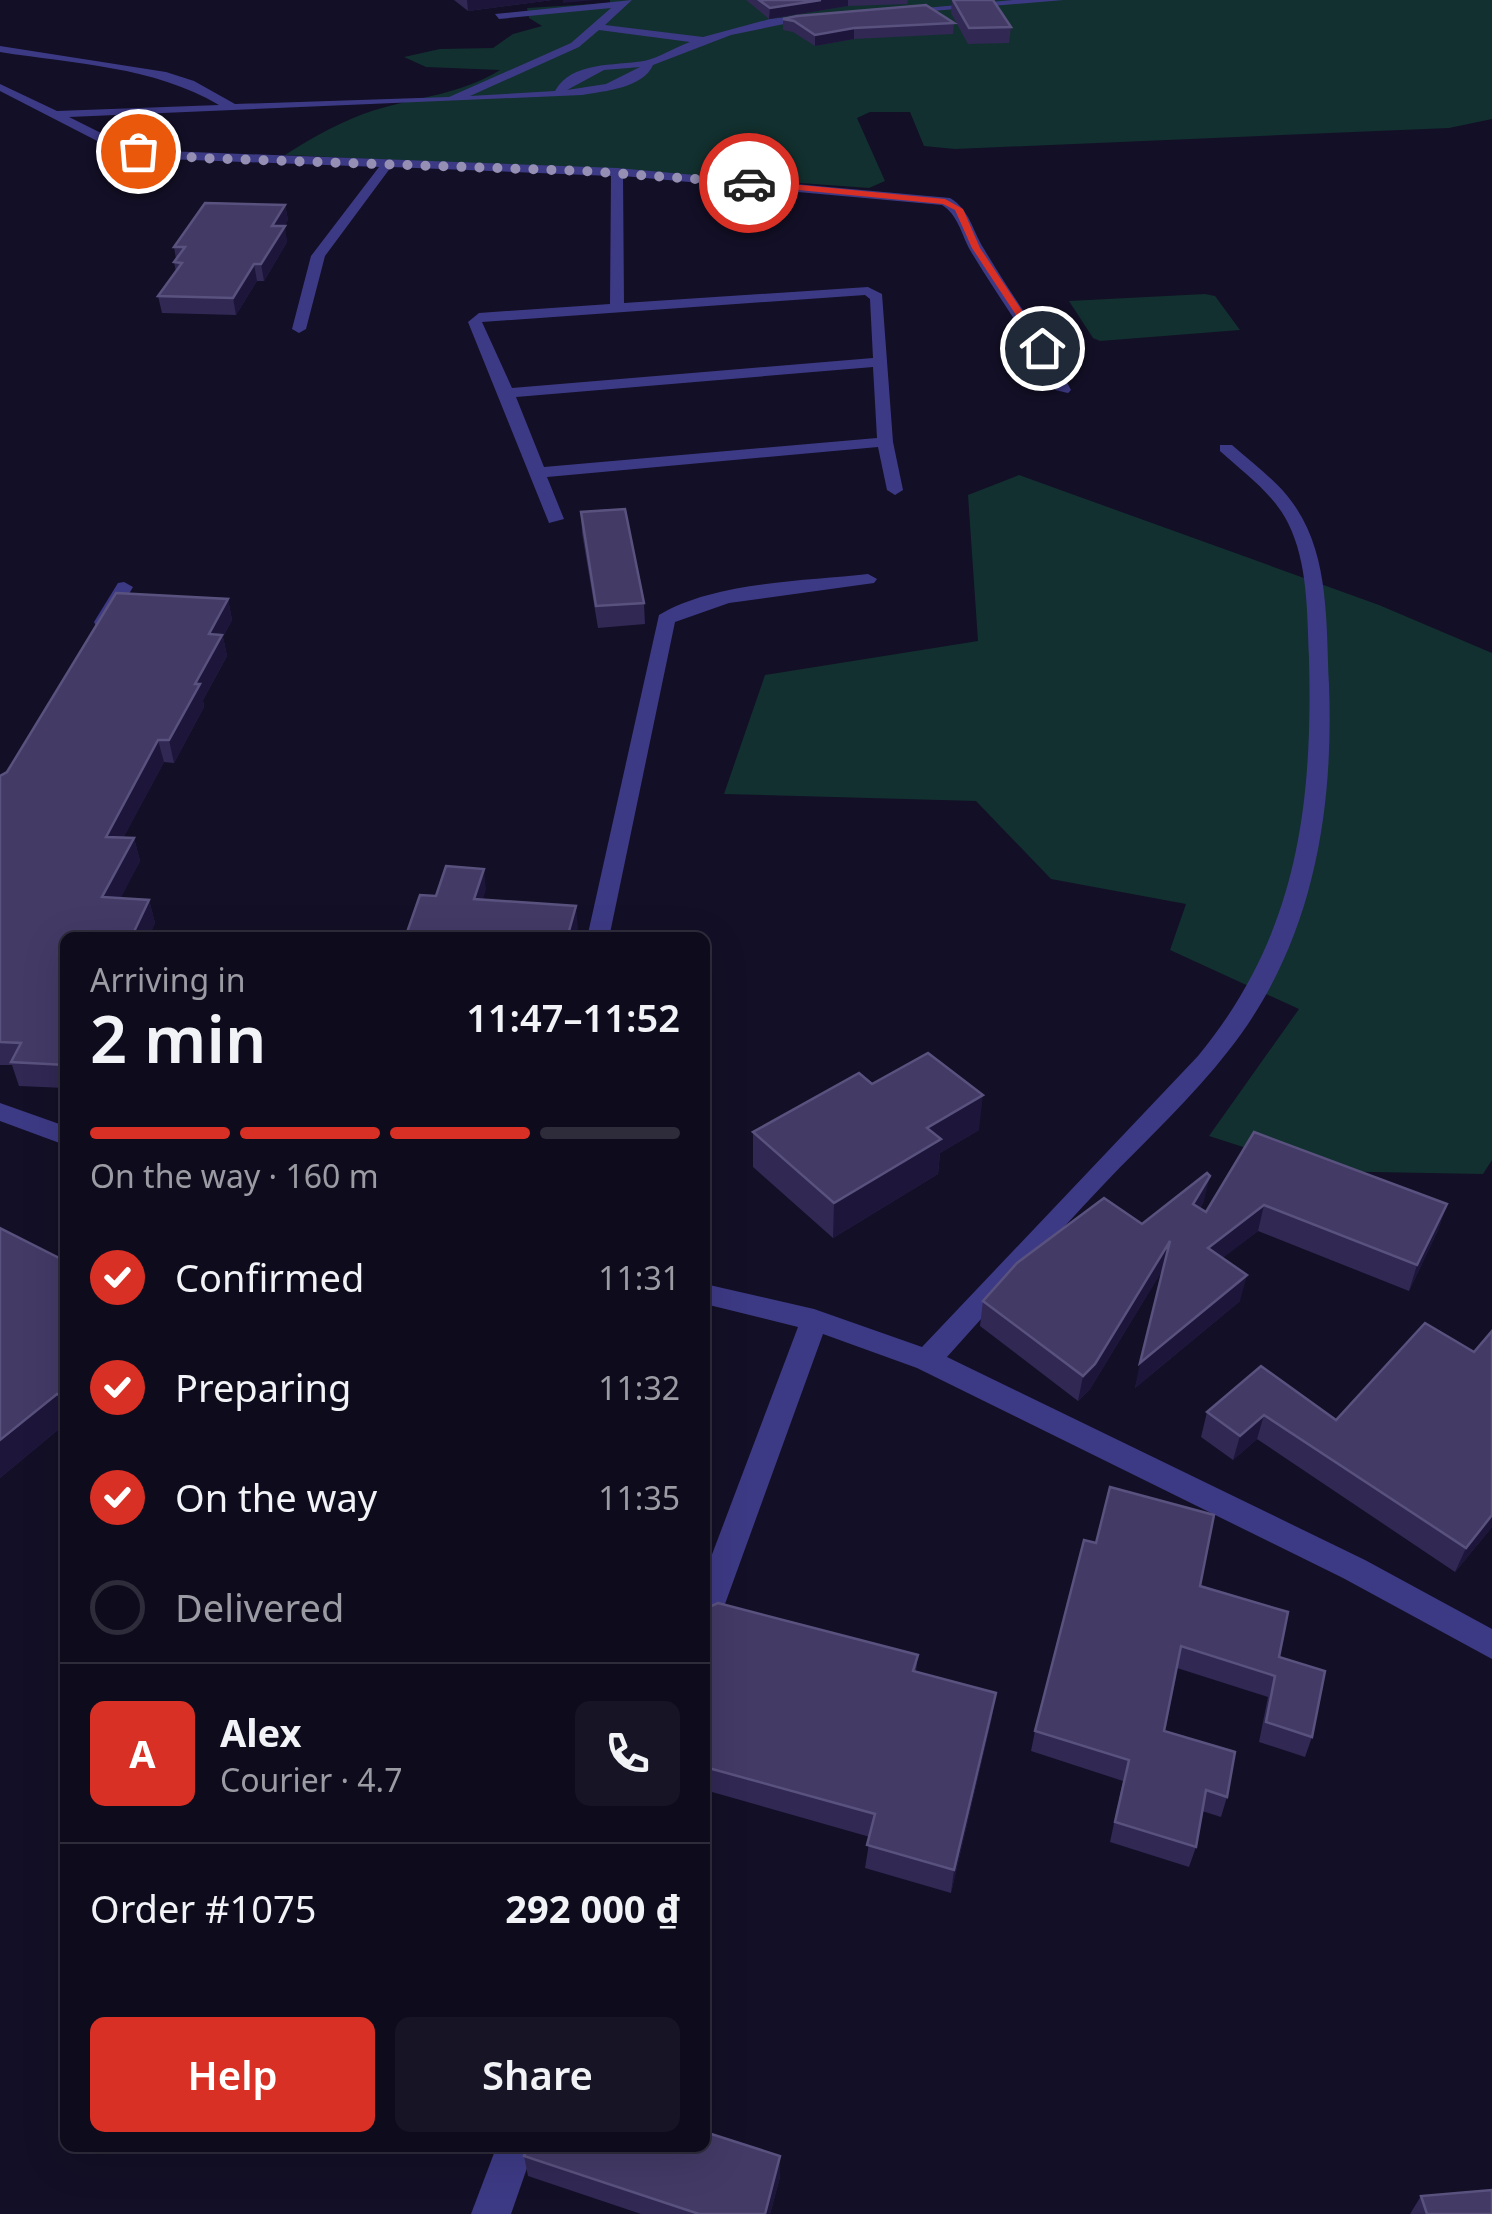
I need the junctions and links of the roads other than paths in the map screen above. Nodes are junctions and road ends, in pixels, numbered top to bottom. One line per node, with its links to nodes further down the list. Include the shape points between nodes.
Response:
1 (1059, 0): 3 (street)
2 (621, 5): 4 (street); 6 (street); 7 (street)
3 (880, 12)
4 (498, 16)
5 (822, 16): 8 (street)
6 (599, 27): 7 (street); 10 (street)
7 (684, 36): 8 (street)
8 (701, 40): 11 (street)
9 (0, 49): 18 (street, via 162,74)
10 (541, 64): 12 (street); 17 (street)
11 (648, 64): 14 (street); 16 (street, via 627,83)
12 (555, 67)
13 (568, 70): 14 (street)
14 (582, 74): 16 (street)
15 (0, 87): 19 (street)
16 (556, 94): 17 (street)
17 (452, 100): 18 (street)
18 (233, 108): 19 (street)
19 (56, 114): 20 (street, via 109,142 152,153)
20 (388, 163): 21 (street); 23 (street, via 318,256)
21 (617, 172): 22 (street); 25 (street, via 945,201 958,209)
22 (617, 308): 24 (street, via 868,291 877,298); 26 (street, via 479,316 477,331)
23 (299, 330)
24 (878, 362): 26 (street); 27 (street)
25 (1063, 390)
26 (507, 394): 29 (street)
27 (886, 442): 29 (street); 30 (street)
28 (1226, 448): 40 (street, via 1286,506 1306,550 1316,616 1320,790 1284,935 1239,1020)
29 (536, 473): 31 (street)
30 (895, 490)
31 (555, 519)
32 (868, 579): 35 (street, via 715,601 681,608 666,619)
33 (124, 587): 34 (street)
34 (95, 637)
35 (599, 932)
36 (0, 1112): 37 (street)
37 (60, 1134)
38 (710, 1295): 39 (street)
39 (814, 1320): 40 (street); 41 (street)
40 (927, 1360): 42 (street, via 1354,1569)
41 (710, 1601)
42 (1492, 1644)
43 (513, 2152): 44 (street)
44 (491, 2214)

